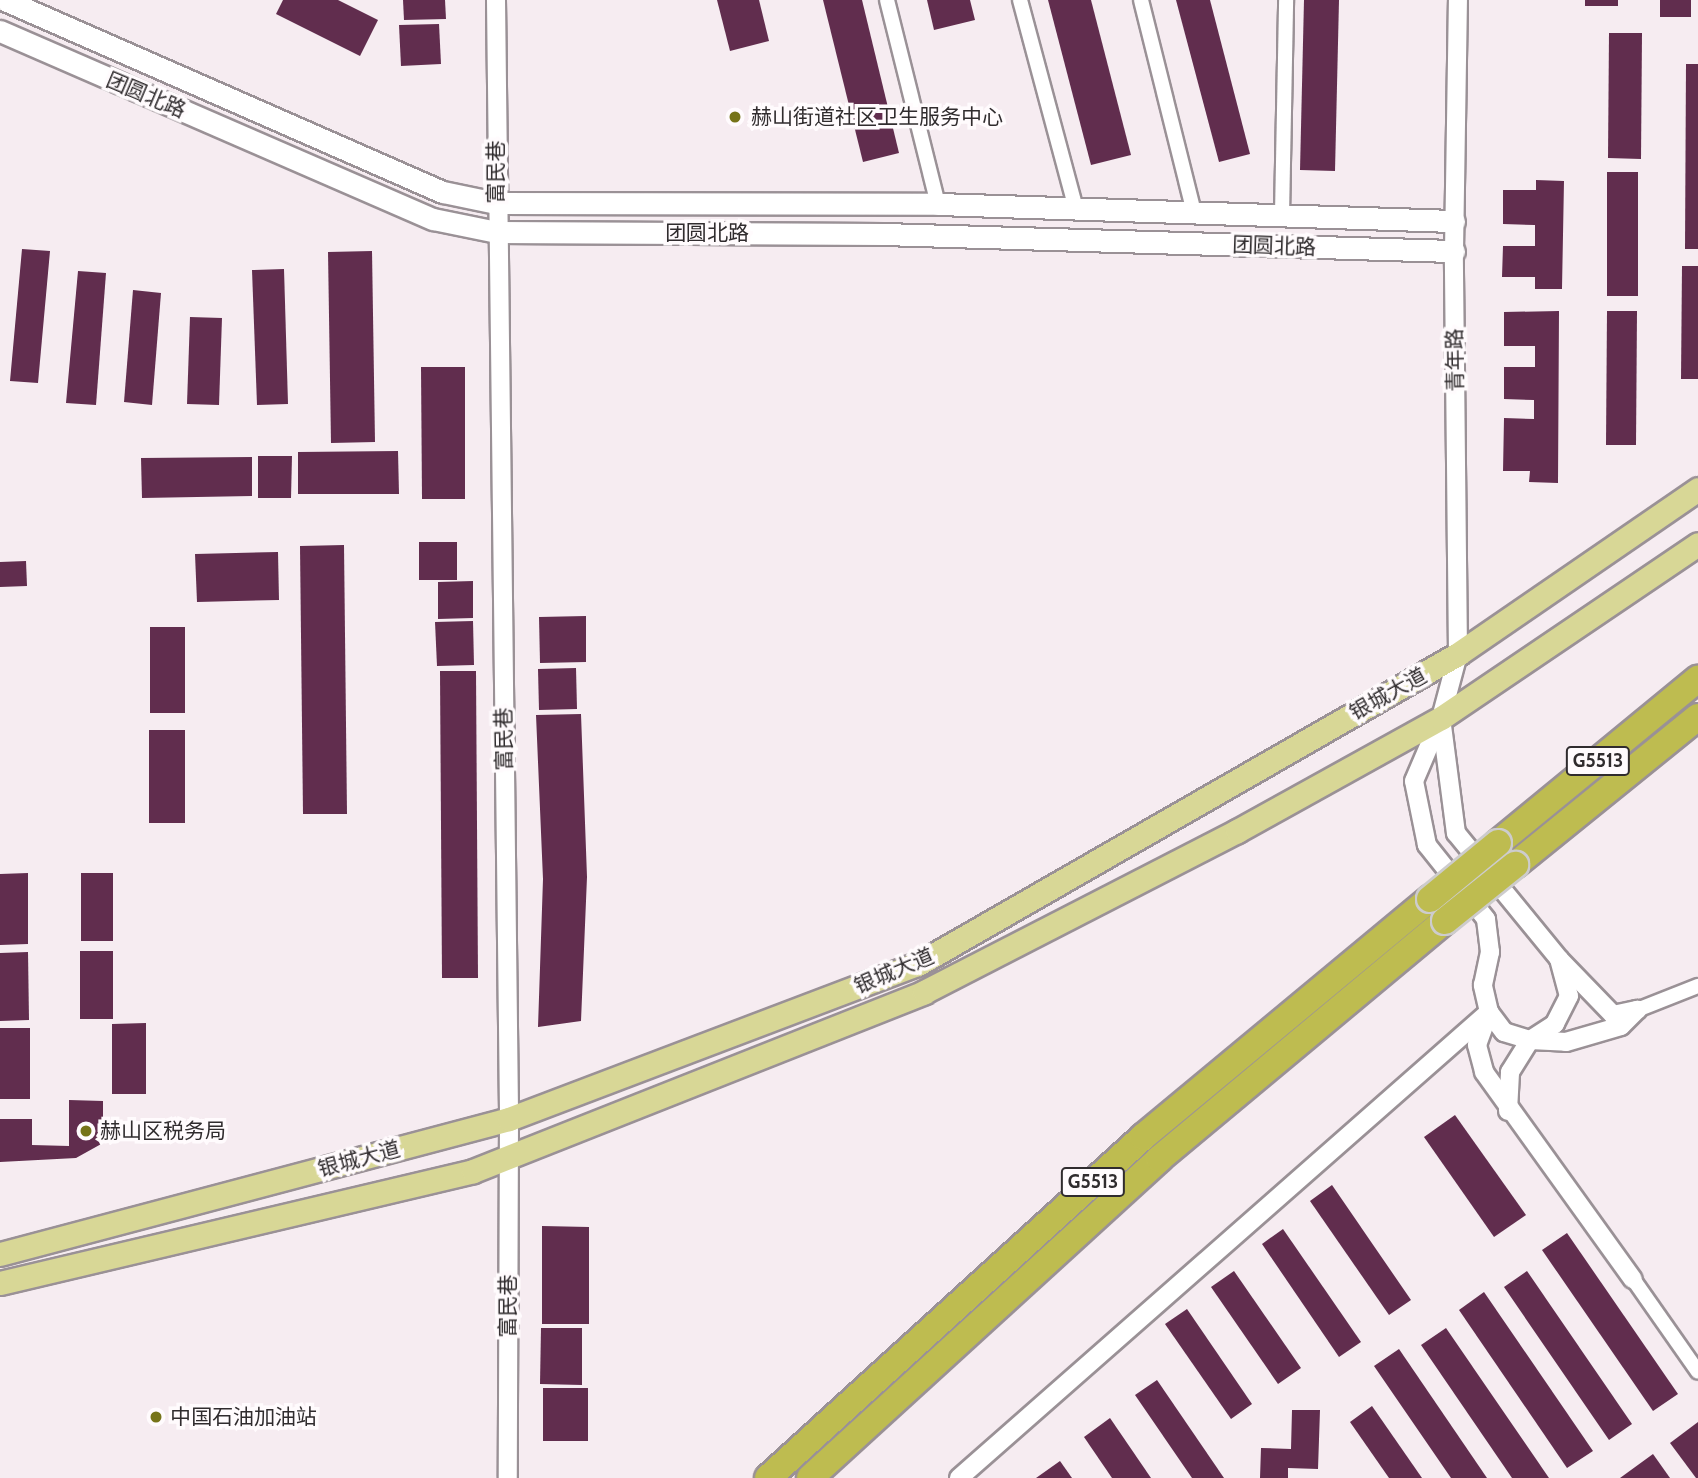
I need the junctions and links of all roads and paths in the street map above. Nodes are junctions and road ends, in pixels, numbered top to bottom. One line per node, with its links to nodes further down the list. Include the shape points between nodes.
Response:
1 (5, 0): 9 (main road, 团圆北路, via 443,192)
2 (496, 0): 9 (street, 富民巷)
3 (887, 0): 10 (street)
4 (1020, 0): 11 (street)
5 (1141, 0): 12 (street)
6 (1286, 0): 13 (street)
7 (1458, 0): 14 (street, 青年路)
8 (0, 32): 15 (main road, 团圆北路, via 433,219)
9 (496, 203): 10 (main road, 团圆北路); 15 (street, 富民巷)
10 (938, 204): 11 (main road, 团圆北路)
11 (1076, 209): 12 (main road, 团圆北路)
12 (1194, 212): 13 (main road, 团圆北路)
13 (1282, 215): 14 (main road, 团圆北路)
14 (1454, 221): 16 (street, 青年路)
15 (497, 232): 16 (main road, 团圆北路, via 883,234); 29 (street, 富民巷)
16 (1454, 251): 19 (street, 青年路)
17 (1698, 489): 19 (main road, 银城大道)
18 (1698, 544): 22 (main road, 银城大道)
19 (1458, 654): 22 (street, 青年路); 29 (main road, 银城大道, via 918,964)
20 (1698, 679): 36 (highway, G5513, bridge, via 1143,1137)
21 (1698, 717): 37 (highway, G5513, bridge, via 1159,1159)
22 (1440, 718): 23 (street, via 1456,833); 26 (street, 青年路, via 1414,781 1427,845 1486,919 1490,952 1483,985); 30 (main road, 银城大道, via 1237,831 924,992)
23 (1559, 959): 25 (street, via 1613,1015); 27 (street, via 1569,996 1555,1024)
24 (1698, 986): 25 (street)
25 (1637, 1010): 27 (street, via 1621,1026 1566,1042)
26 (1489, 1012): 27 (street, via 1504,1032); 28 (street, via 1477,1045 1484,1072); 38 (street)
27 (1531, 1040): 28 (street, via 1510,1072)
28 (1508, 1111): 32 (street)
29 (509, 1119): 30 (street, 富民巷); 31 (main road, 银城大道)
30 (508, 1158): 33 (main road, 银城大道, via 473,1171); 35 (street, 富民巷)
31 (0, 1254)
32 (1633, 1279): 34 (street)
33 (0, 1283)
34 (1698, 1372)
35 (508, 1478)
36 (768, 1478)
37 (810, 1478)
38 (959, 1478)

